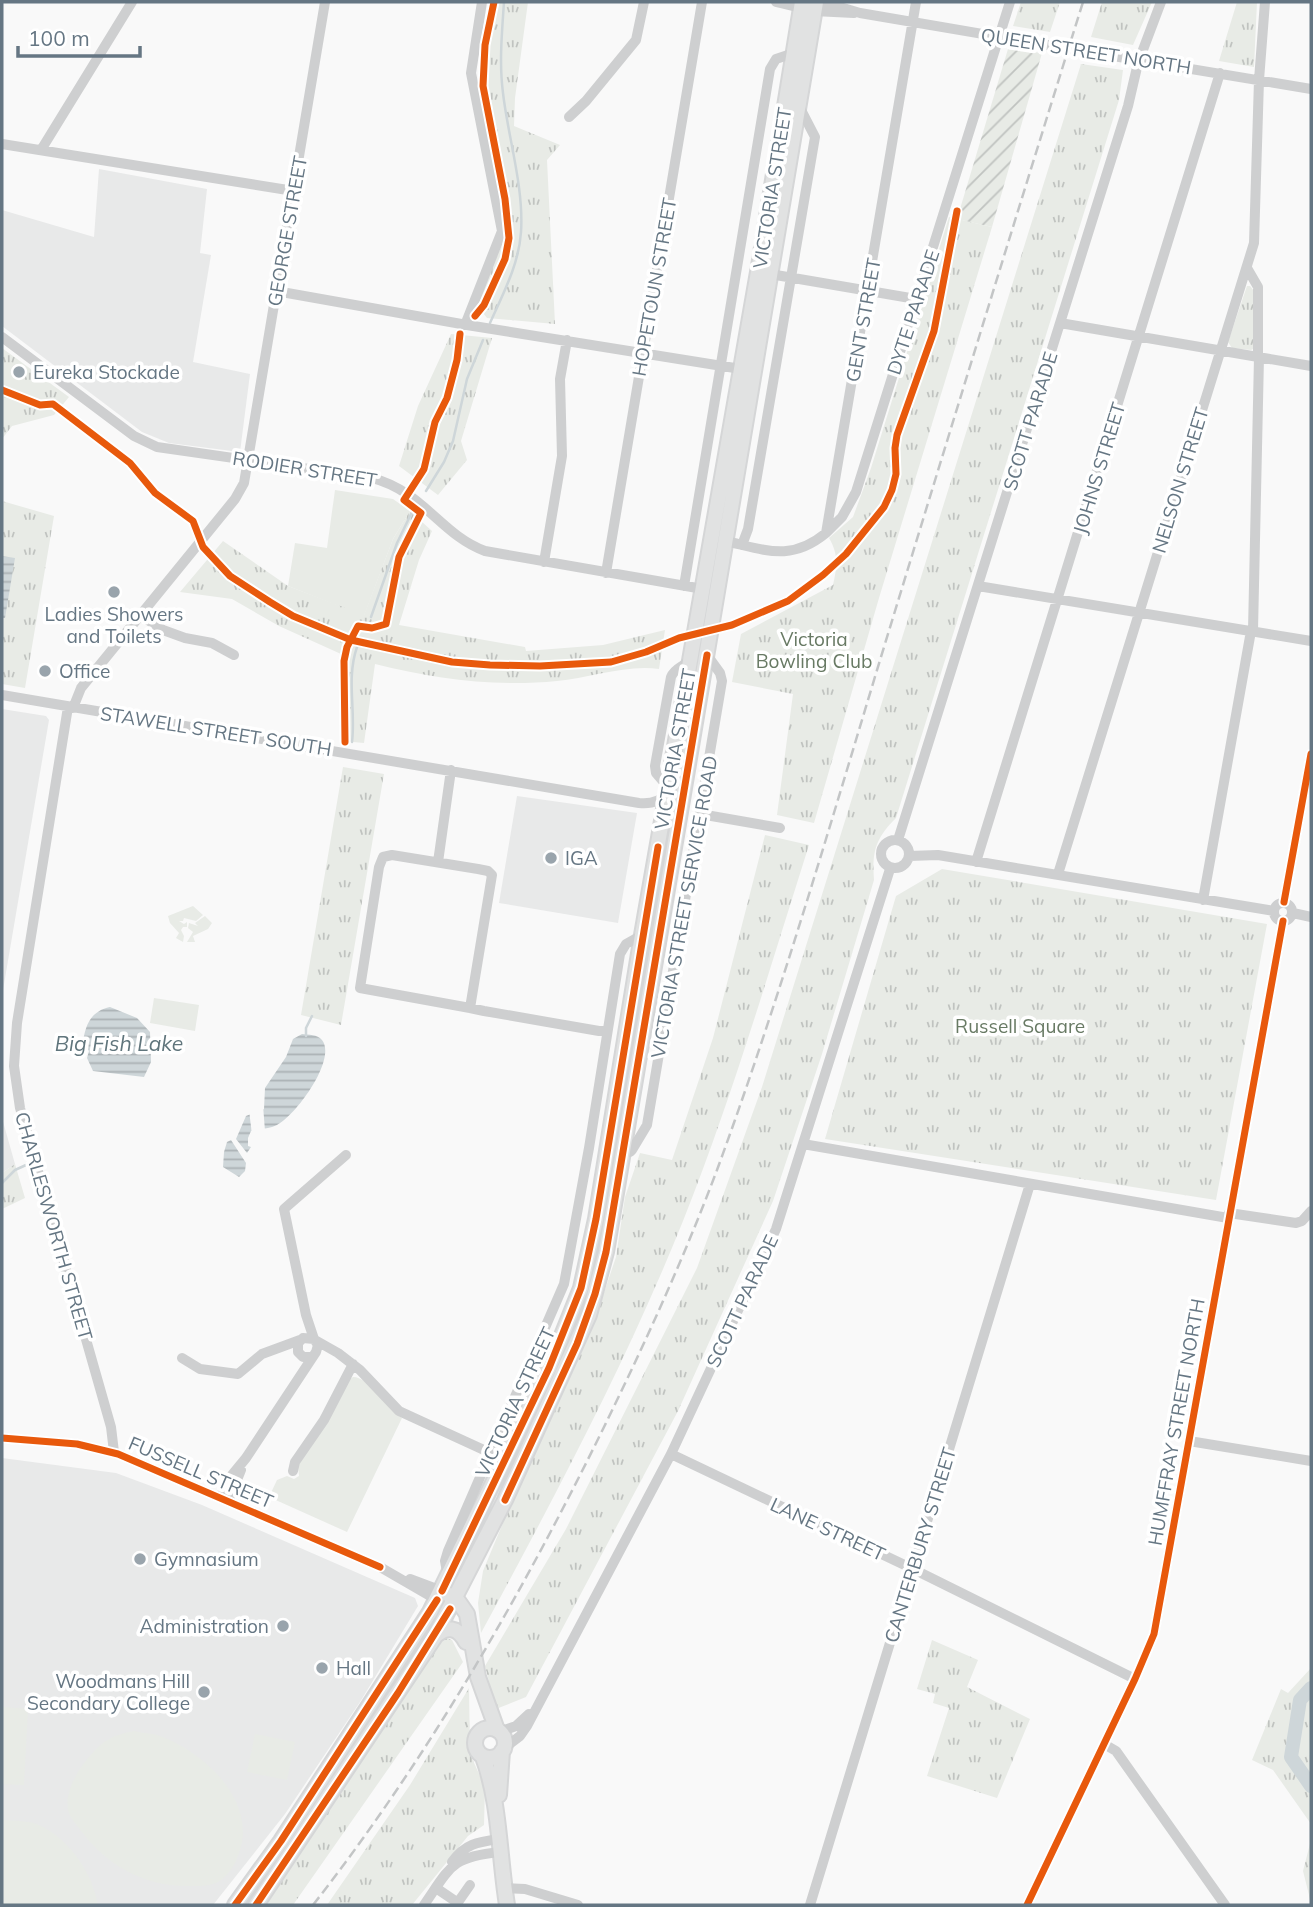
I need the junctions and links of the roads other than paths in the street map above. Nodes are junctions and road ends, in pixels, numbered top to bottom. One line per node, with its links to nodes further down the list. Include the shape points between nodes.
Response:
1 (132, 2): 22 (street)
2 (325, 2): 23 (street, GEORGE STREET)
3 (482, 2): 31 (street, via 471,73 502,231)
4 (645, 2): 20 (street, via 636,40)
5 (702, 2): 36 (street, HOPETOUN STREET)
6 (776, 2): 11 (street, QUEEN STREET NORTH)
7 (916, 2): 12 (street, GENT STREET)
8 (1010, 2): 13 (street, DYTE PARADE)
9 (1161, 2): 15 (street, SCOTT PARADE)
10 (1265, 2): 17 (street)
11 (811, 5): 12 (street, QUEEN STREET NORTH); 14 (main road, VICTORIA STREET); 19 (main road, VICTORIA STREET)
12 (913, 22): 13 (street, QUEEN STREET NORTH); 27 (street, GENT STREET)
13 (999, 37): 15 (street, QUEEN STREET NORTH, bridge); 29 (street, DYTE PARADE)
14 (794, 53): 38 (street, via 776,59 770,69); 40 (main road, VICTORIA STREET)
15 (1139, 60): 16 (street, QUEEN STREET NORTH); 30 (street, SCOTT PARADE)
16 (1220, 73): 17 (street, QUEEN STREET NORTH); 32 (street, JOHNS STREET)
17 (1258, 80): 18 (street, QUEEN STREET NORTH); 24 (street, NELSON STREET, via 1256,228)
18 (1311, 89)
19 (799, 106): 25 (main road, VICTORIA STREET); 26 (street, via 815,137)
20 (569, 117)
21 (2, 144): 22 (street)
22 (41, 150): 23 (street)
23 (294, 191): 28 (street, GEORGE STREET)
24 (1247, 268): 35 (street, NELSON STREET); 37 (street, via 1258,290)
25 (770, 274): 26 (street); 43 (main road, VICTORIA STREET)
26 (790, 277): 27 (street); 44 (street)
27 (868, 290): 29 (street); 42 (street, GENT STREET)
28 (276, 291): 31 (street); 41 (street, GEORGE STREET)
29 (916, 299): 42 (street, DYTE PARADE, via 856,492)
30 (1060, 323): 32 (street); 48 (street, SCOTT PARADE)
31 (465, 325): 34 (street)
32 (1140, 336): 35 (street); 50 (street, JOHNS STREET)
33 (2, 337): 41 (street, RODIER STREET, via 150,445)
34 (567, 340): 36 (street); 45 (street, via 560,379 562,456)
35 (1221, 351): 37 (street); 52 (street, NELSON STREET)
36 (643, 353): 38 (street); 46 (street, HOPETOUN STREET)
37 (1259, 357): 39 (street); 54 (street)
38 (719, 365): 40 (street); 47 (street)
39 (1311, 366)
40 (741, 369): 49 (main road, VICTORIA STREET)
41 (248, 460): 45 (street, RODIER STREET, via 358,474 389,483 411,495 475,547); 53 (street, CHARLESWORTH STREET, via 235,499)
42 (826, 533): 44 (street, via 810,546 793,551)
43 (725, 541): 44 (street); 49 (main road, VICTORIA STREET)
44 (742, 545)
45 (544, 562): 46 (street, RODIER STREET)
46 (606, 573): 47 (street, RODIER STREET)
47 (684, 586): 49 (street, RODIER STREET)
48 (978, 586): 50 (street); 68 (street, SCOTT PARADE)
49 (710, 591): 51 (main road, VICTORIA STREET)
50 (1058, 598): 52 (street); 71 (street, JOHNS STREET)
51 (707, 608): 57 (main road, VICTORIA STREET); 62 (main road, VICTORIA STREET, via 691,658)
52 (1139, 612): 54 (street); 73 (street, NELSON STREET)
53 (139, 614): 56 (street, via 169,632 212,643); 59 (street, CHARLESWORTH STREET)
54 (1252, 631): 55 (street); 74 (street)
55 (1311, 641)
56 (234, 655)
57 (707, 655): 64 (main road, VICTORIA STREET); 66 (street, VICTORIA STREET SERVICE ROAD, via 722,681)
58 (2, 695): 59 (street, STAWELL STREET SOUTH)
59 (70, 707): 61 (street, STAWELL STREET SOUTH); 100 (street, CHARLESWORTH STREET, via 17,1023 14,1066 24,1124 112,1431)
60 (1311, 754): 75 (street)
61 (451, 770): 63 (street, STAWELL STREET SOUTH); 70 (street)
62 (668, 790): 63 (street, STAWELL STREET SOUTH, via 662,799 646,803); 65 (main road, VICTORIA STREET)
63 (596, 795): 65 (street, STAWELL STREET SOUTH)
64 (682, 800): 65 (main road); 86 (main road, VICTORIA STREET)
65 (664, 811): 80 (main road, VICTORIA STREET)
66 (700, 814): 67 (street); 86 (street, VICTORIA STREET SERVICE ROAD, via 647,1125 630,1153)
67 (780, 828)
68 (898, 840): 69 (street, via 908,848); 72 (street, via 889,841 880,854)
69 (909, 856): 71 (street, via 938,855); 72 (street, via 903,867)
70 (438, 862): 81 (street, via 492,875); 81 (street, via 392,855 383,858 360,988)
71 (976, 862): 73 (street)
72 (890, 869): 83 (street, SCOTT PARADE)
73 (1058, 874): 74 (street)
74 (1203, 900): 76 (street)
75 (1284, 902): 76 (street); 77 (street)
76 (1274, 911): 79 (street)
77 (1293, 914): 78 (street); 79 (street)
78 (1311, 917)
79 (1283, 921): 90 (street, HUMFFRAY STREET NORTH)
80 (642, 935): 82 (street, VICTORIA STREET SERVICE ROAD, via 621,950); 85 (main road, VICTORIA STREET)
81 (470, 1008): 82 (street)
82 (607, 1031): 84 (street, VICTORIA STREET SERVICE ROAD)
83 (803, 1144): 88 (street); 102 (street, SCOTT PARADE, via 776,1229)
84 (589, 1148): 85 (street); 101 (street, VICTORIA STREET SERVICE ROAD, via 564,1284)
85 (607, 1150): 86 (main road); 103 (main road, VICTORIA STREET, via 591,1250 577,1301)
86 (623, 1152): 107 (main road, VICTORIA STREET, via 606,1252 589,1315)
87 (346, 1155): 91 (street, via 284,1209)
88 (1030, 1184): 90 (street); 108 (street, CANTERBURY STREET)
89 (1311, 1211): 90 (street, via 1294,1223)
90 (1229, 1215): 99 (street, HUMFFRAY STREET NORTH)
91 (306, 1315): 92 (street); 93 (street)
92 (300, 1339): 93 (street); 94 (street); 95 (street, via 297,1346)
93 (314, 1339): 95 (street, via 318,1349); 97 (street)
94 (278, 1349): 95 (street); 96 (street, via 262,1354 238,1374 200,1369)
95 (306, 1355): 97 (street); 106 (street, via 298,1378 232,1475)
96 (182, 1358)
97 (351, 1363): 101 (street, via 399,1411); 105 (street)
98 (2, 1438): 100 (street, FUSSELL STREET)
99 (1189, 1441): 104 (street); 116 (street, HUMFFRAY STREET NORTH, via 1154,1634)
100 (114, 1452): 106 (street, FUSSELL STREET)
101 (491, 1453): 103 (street); 109 (street, VICTORIA STREET SERVICE ROAD, via 446,1555)
102 (671, 1454): 108 (street, LANE STREET); 117 (street, SCOTT PARADE)
103 (506, 1459): 109 (main road, VICTORIA STREET)
104 (1311, 1461)
105 (293, 1471)
106 (224, 1499): 109 (street, FUSSELL STREET)
107 (505, 1500): 110 (main road, VICTORIA STREET); 111 (main road, via 465,1595)
108 (913, 1569): 116 (street, LANE STREET); 133 (street, CANTERBURY STREET)
109 (442, 1590): 110 (main road); 128 (main road, VICTORIA STREET)
110 (452, 1604): 111 (main road, via 465,1610); 112 (main road, VICTORIA STREET); 113 (main road)
111 (468, 1622): 114 (main road)
112 (434, 1638): 113 (main road, via 453,1628); 129 (main road, VICTORIA STREET)
113 (466, 1642): 114 (main road)
114 (473, 1657): 115 (main road)
115 (478, 1677): 118 (main road); 119 (main road)
116 (1135, 1679): 120 (street, HUMFFRAY STREET NORTH)
117 (535, 1709): 118 (street, SCOTT PARADE, via 516,1726); 121 (street, SCOTT PARADE, via 524,1730)
118 (498, 1731): 119 (main road, via 488,1728); 121 (main road)
119 (477, 1735): 122 (main road, via 475,1746)
120 (1104, 1744): 134 (street, HUMFFRAY STREET NORTH); 135 (street, via 1116,1751)
121 (502, 1750): 122 (main road, via 496,1757); 123 (main road)
122 (483, 1757): 123 (main road)
123 (499, 1840): 125 (street, via 463,1859); 126 (main road)
124 (470, 1885): 127 (street)
125 (437, 1886): 127 (street); 130 (street)
126 (504, 1888): 131 (main road); 132 (street, via 523,1888)
127 (457, 1904)
128 (235, 1905)
129 (256, 1905)
130 (424, 1905)
131 (506, 1905)
132 (578, 1905)
133 (810, 1905)
134 (1027, 1905)
135 (1225, 1905)

